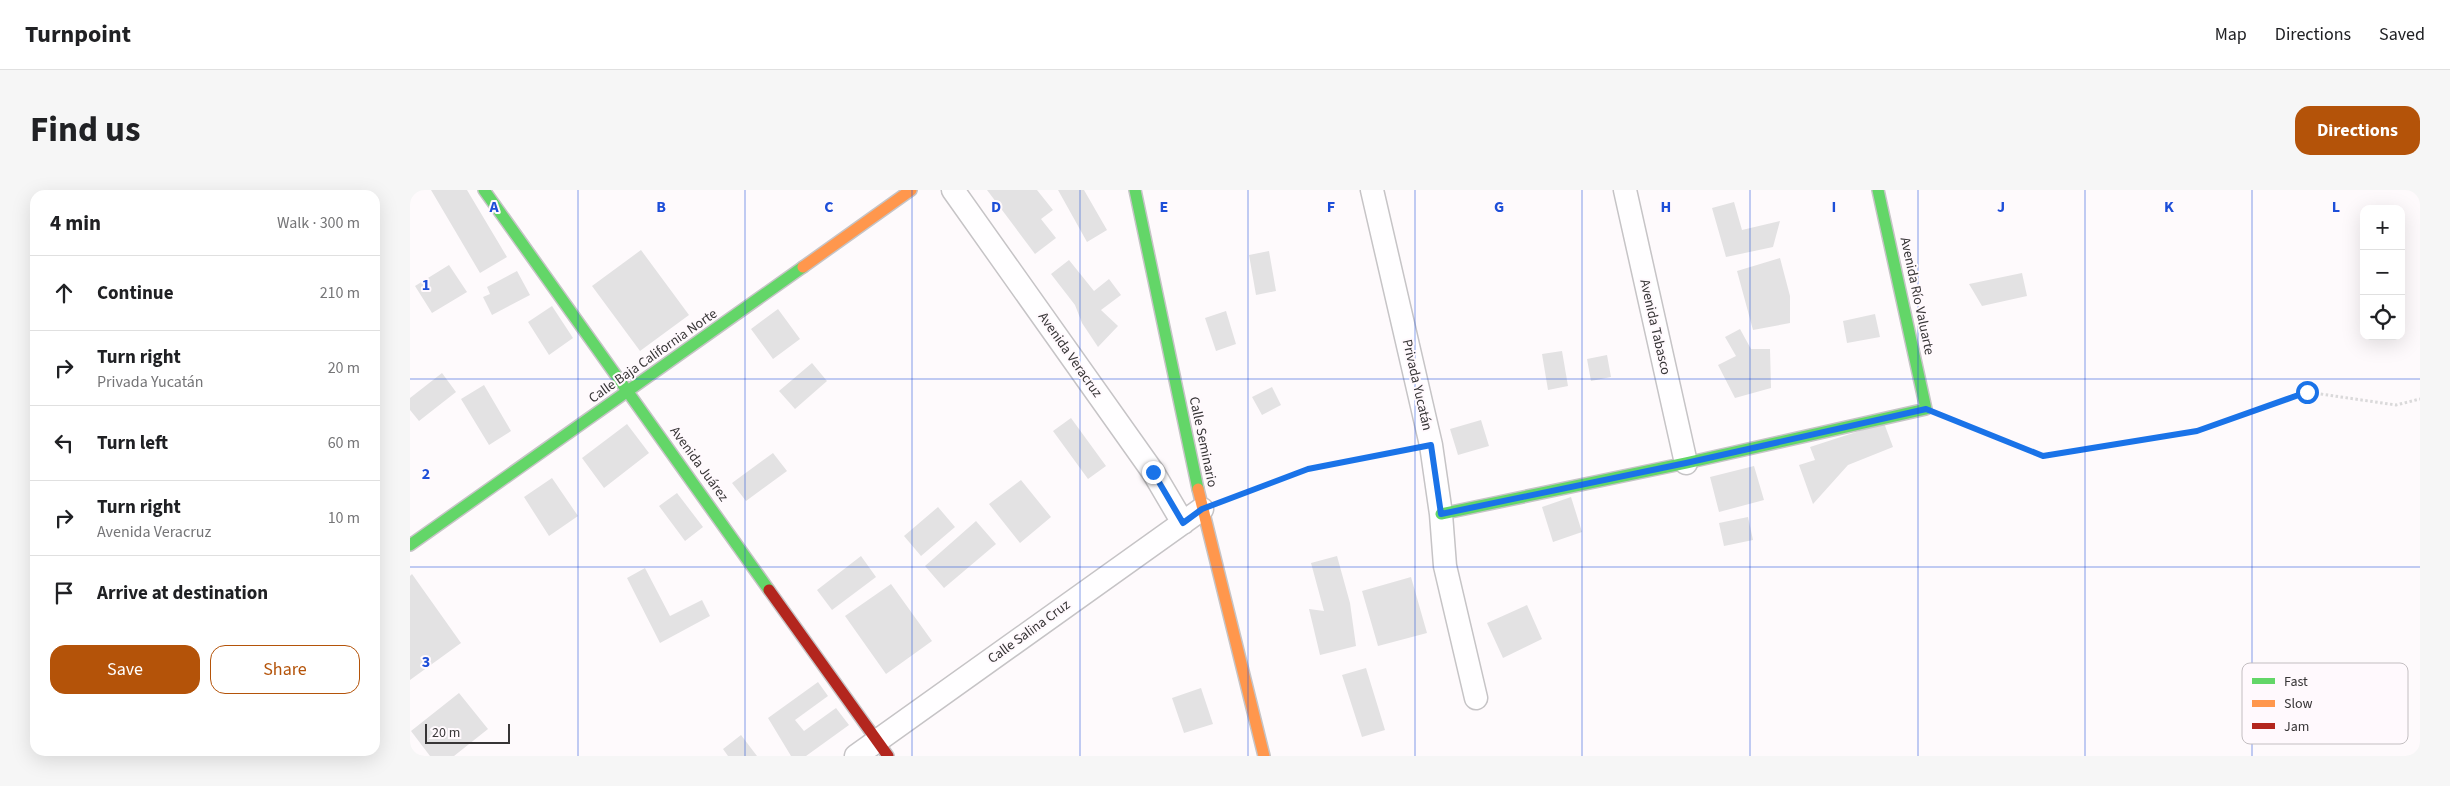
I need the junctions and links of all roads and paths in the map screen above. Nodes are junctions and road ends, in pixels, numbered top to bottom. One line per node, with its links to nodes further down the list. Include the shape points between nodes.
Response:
1 (484, 190): 8 (street, Avenida Juárez)
2 (912, 190): 8 (street, Calle Baja California Norte)
3 (953, 190): 15 (street, Avenida Veracruz, via 1153,472)
4 (1135, 190): 13 (street, Calle Seminario)
5 (1372, 190): 11 (street, Privada Yucatán)
6 (1625, 190): 12 (street, Avenida Tabasco)
7 (1878, 190): 10 (street, Avenida Río Valuarte)
8 (629, 392): 16 (street, Calle Baja California Norte); 18 (street, Avenida Juárez)
9 (2420, 399): 10 (path, via 2396,405 2307,392 2197,431 2043,456)
10 (1926, 409): 12 (street)
11 (1431, 445): 13 (path, via 1308,469); 14 (street, Privada Yucatán)
12 (1686, 463): 14 (street)
13 (1202, 509): 15 (street, Calle Salina Cruz); 20 (street, Calle Seminario)
14 (1441, 514): 17 (street, Privada Yucatán, via 1446,566)
15 (1183, 523): 18 (street, Calle Salina Cruz)
16 (410, 545)
17 (1476, 698)
18 (883, 748): 19 (street, Calle Salina Cruz)
19 (856, 756)
20 (1264, 756)

